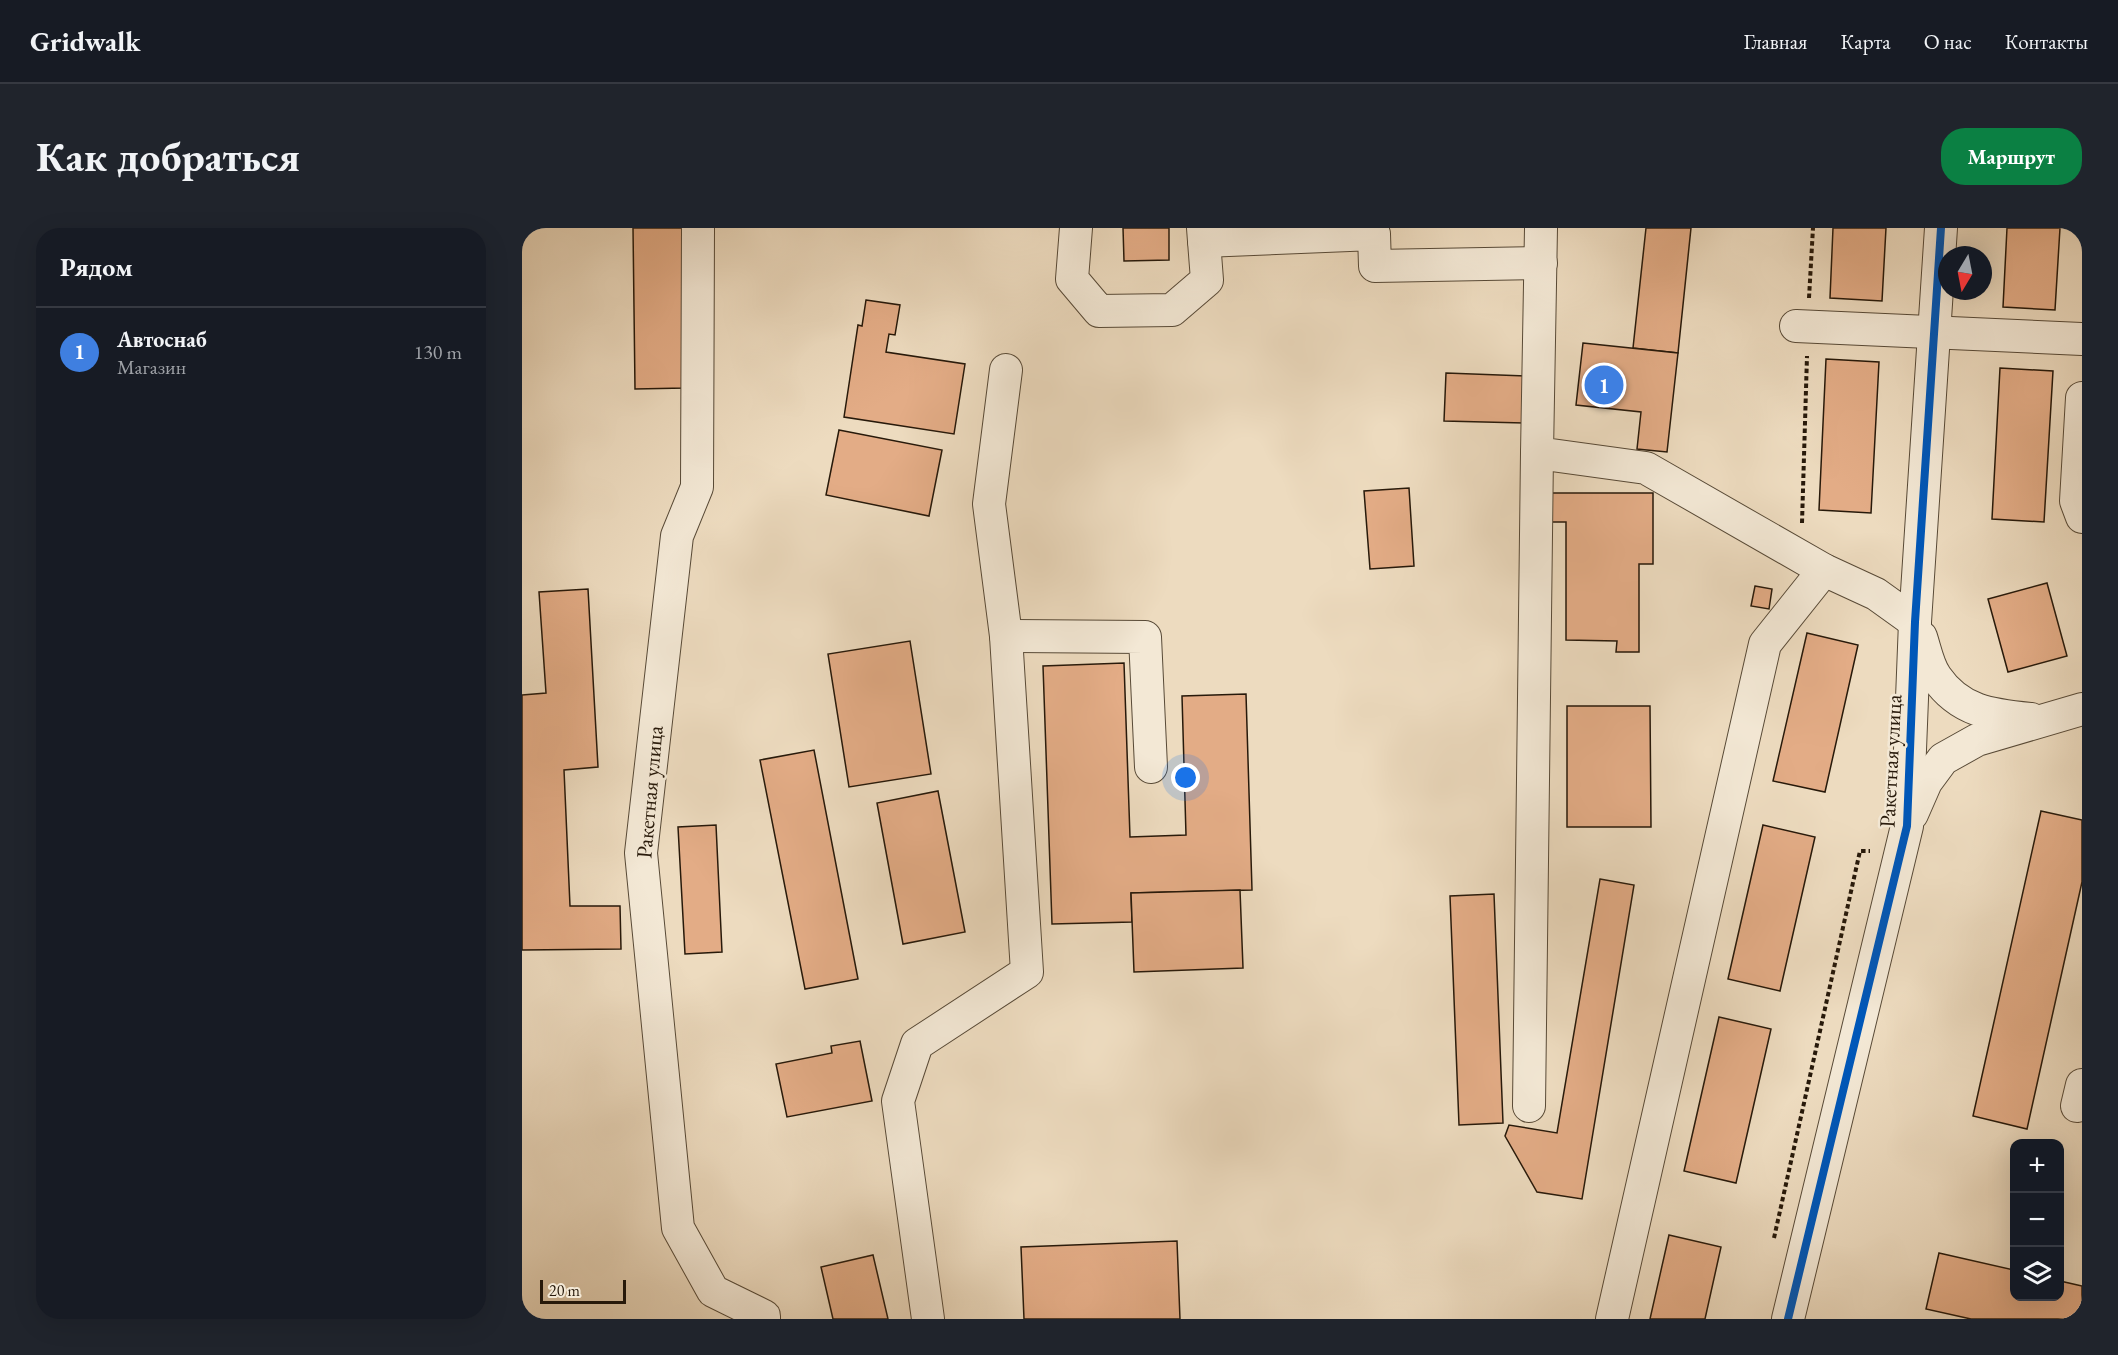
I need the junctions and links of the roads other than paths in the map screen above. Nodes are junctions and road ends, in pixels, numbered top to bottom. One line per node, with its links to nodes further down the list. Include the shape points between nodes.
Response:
1 (698, 228): 23 (street, Ракетная улица, via 697,487 677,536 641,853 678,1228 714,1291)
2 (1076, 228): 6 (street, via 1072,279 1099,312 1172,310 1206,280)
3 (1541, 228): 7 (street)
4 (1941, 228): 9 (street, Ракетная улица)
5 (1374, 231): 6 (street); 7 (street, via 1375,266)
6 (1203, 235)
7 (1541, 263): 13 (street)
8 (1802, 326): 9 (street)
9 (1934, 332): 10 (street); 16 (street, Ракетная улица)
10 (2082, 339)
11 (1006, 370): 17 (street, via 989,504)
12 (2082, 398): 14 (street, via 2076,501)
13 (1537, 453): 15 (street, via 1646,468); 22 (street)
14 (2082, 517)
15 (1812, 563): 16 (street, via 1876,594); 25 (street, via 1765,644)
16 (1915, 622): 19 (street, via 1935,676 1959,701 1986,714); 21 (street, Ракетная улица)
17 (1006, 636): 20 (street, via 1145,637); 24 (street, via 1027,972 917,1044 898,1101)
18 (2082, 709): 19 (street)
19 (2040, 720): 21 (street, via 1977,740 1943,759 1926,782)
20 (1151, 767)
21 (1904, 839): 26 (street, Ракетная улица)
22 (1529, 1106)
23 (764, 1319)
24 (928, 1319)
25 (1612, 1319)
26 (1788, 1319)

